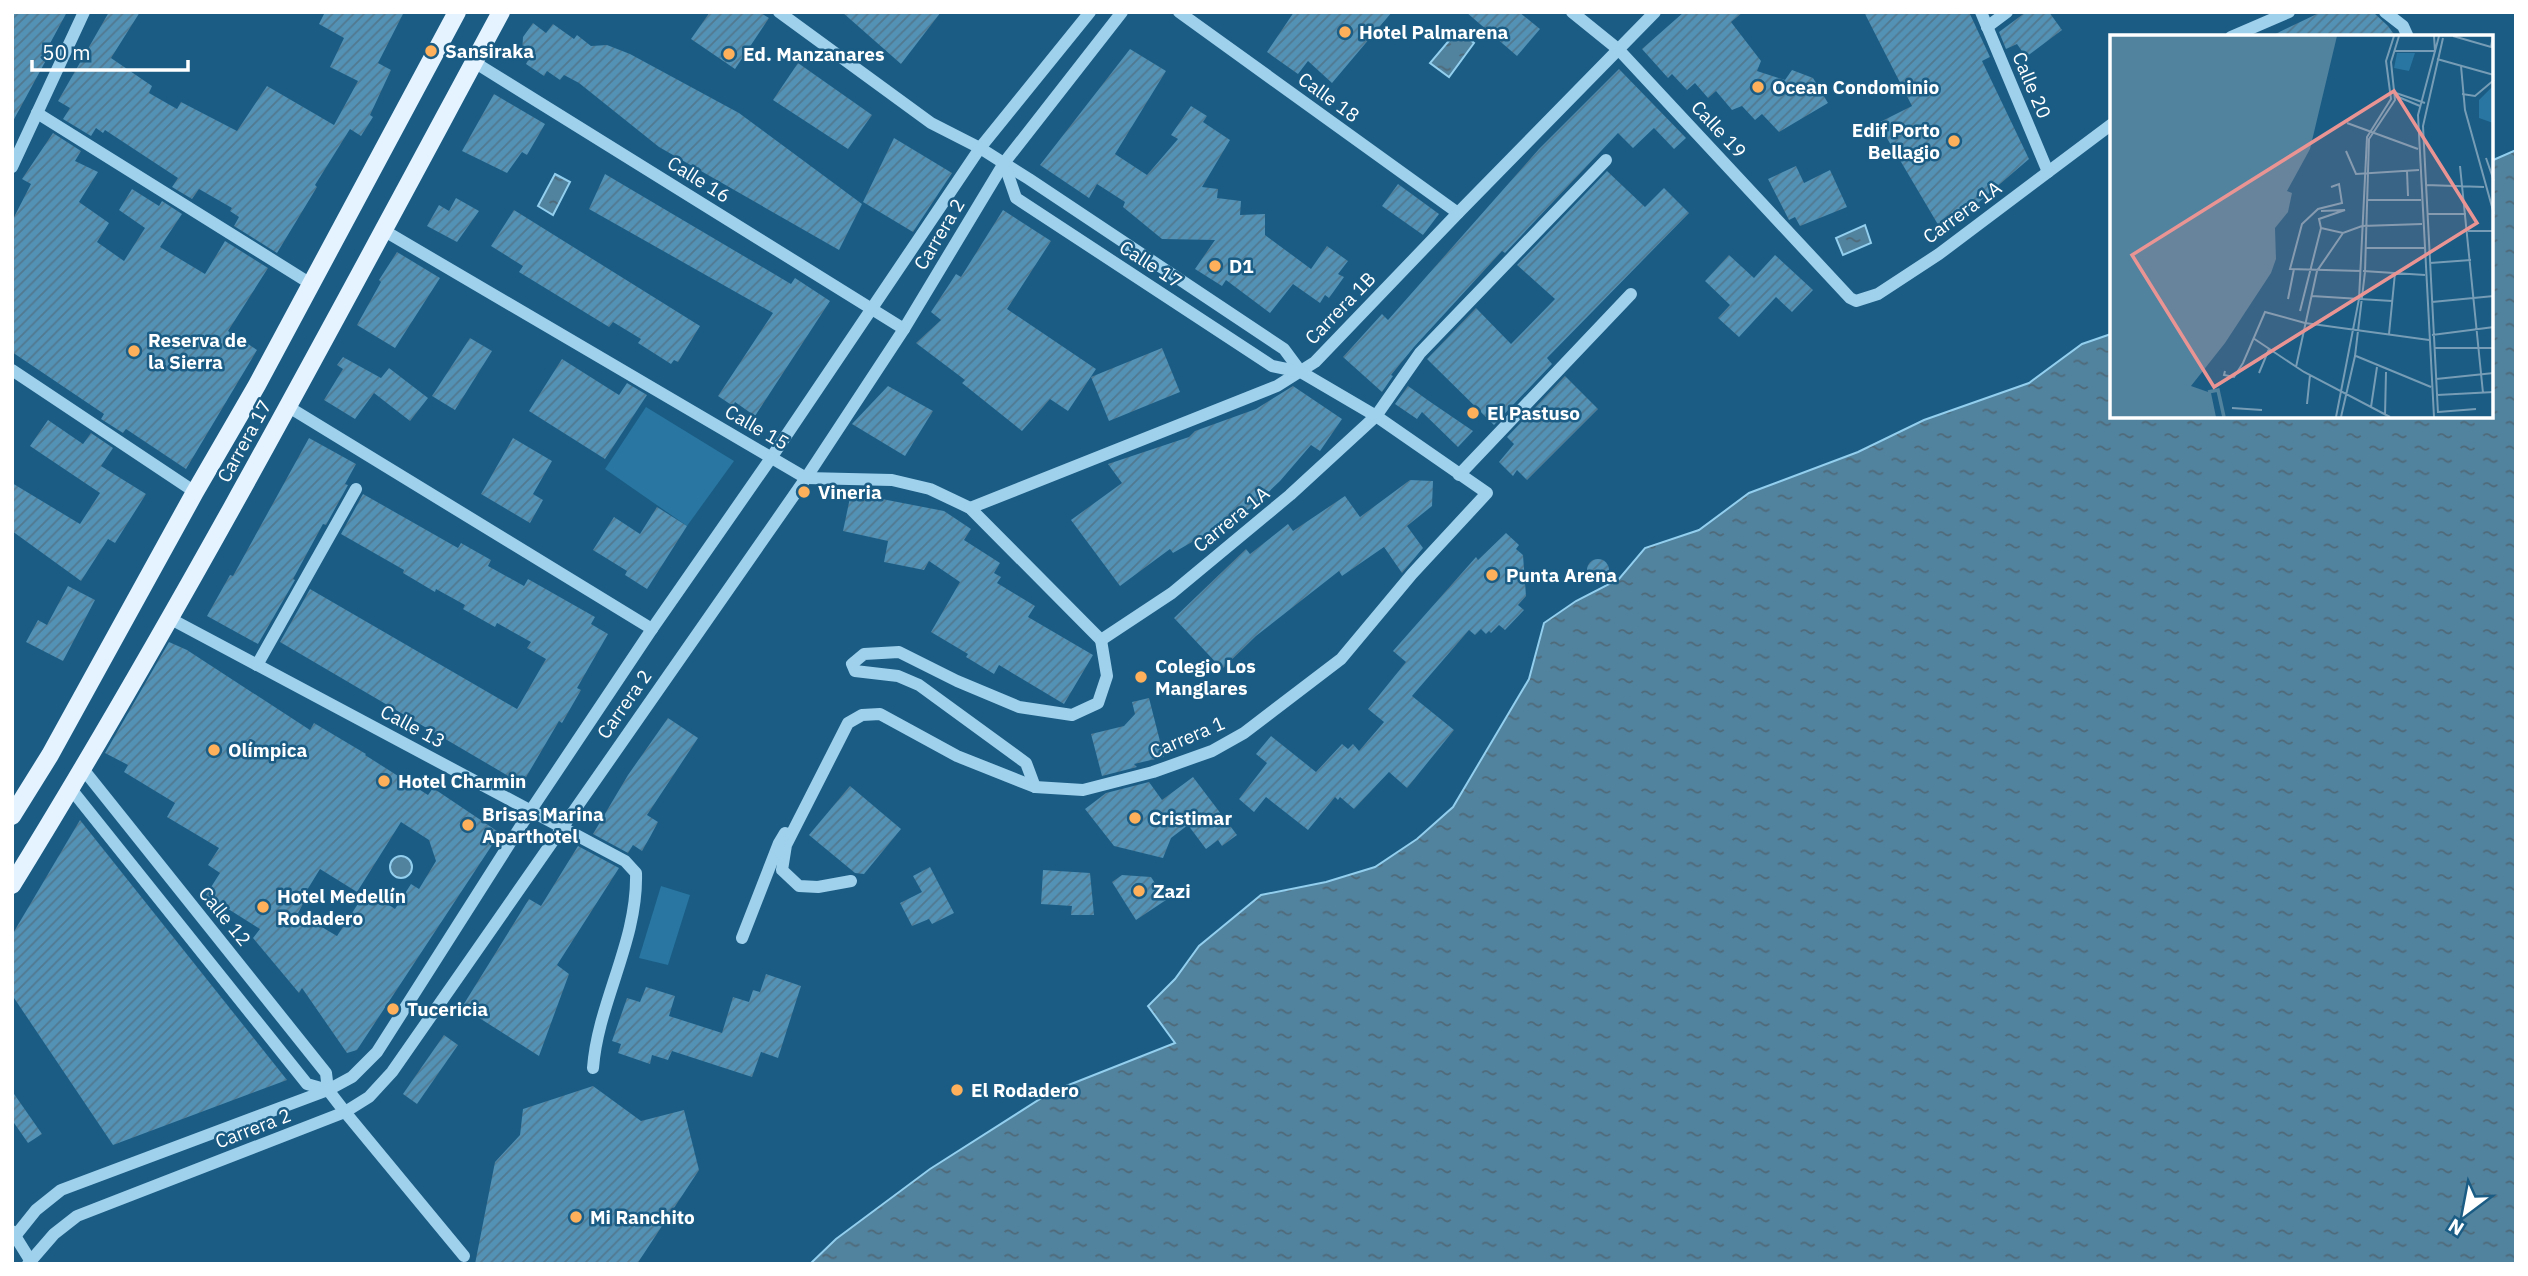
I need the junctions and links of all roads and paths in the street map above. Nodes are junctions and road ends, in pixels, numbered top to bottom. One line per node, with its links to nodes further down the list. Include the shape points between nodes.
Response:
1 (84, 12): 19 (street)
2 (457, 12): 31 (main road, Carrera 17)
3 (501, 12): 18 (main road, Carrera 17)
4 (1090, 12): 21 (street, Carrera 2)
5 (1122, 12): 23 (street, Carrera 2)
6 (1179, 12): 26 (street, Calle 18)
7 (1572, 12): 17 (street, Calle 19)
8 (1655, 12): 17 (street, Carrera 1B)
9 (1981, 12): 14 (street, Calle 20)
10 (2007, 12): 14 (street)
11 (2289, 12): 16 (street)
12 (2385, 12): 15 (street)
13 (781, 13): 21 (street, Calle 17, via 931,123)
14 (1987, 27): 25 (street, Calle 20)
15 (2405, 31)
16 (2236, 35)
17 (1619, 50): 26 (street, Carrera 1B); 30 (street, Calle 19)
18 (474, 62): 27 (main road, Carrera 17); 33 (street, Calle 16)
19 (37, 113): 24 (street); 31 (street)
20 (2110, 126): 25 (street, Carrera 1A)
21 (980, 148): 23 (street, Calle 17); 33 (street, Carrera 2)
22 (1606, 160): 38 (street, Carrera 1A, via 1420,353)
23 (1004, 163): 28 (street, Calle 17); 29 (street, Calle 17, via 1016,198); 34 (street, Carrera 2)
24 (12, 167)
25 (2048, 172): 30 (street, Carrera 1A, via 1878,294 1856,301)
26 (1458, 213): 36 (street, Carrera 1B)
27 (383, 230): 37 (main road, Carrera 17); 39 (street, Calle 15)
28 (1134, 248): 29 (street); 36 (street, Calle 17, via 1284,349)
29 (1121, 267): 36 (street, Calle 17, via 1272,366)
30 (1831, 278)
31 (311, 284): 43 (main road, Carrera 17)
32 (1631, 294): 40 (street)
33 (873, 309): 34 (street, Calle 16); 39 (street, Carrera 2)
34 (904, 328): 41 (street, Carrera 2)
35 (12, 370): 43 (street)
36 (1301, 372): 38 (street, Calle 17); 45 (street, Carrera 1B, via 1277,386)
37 (288, 406): 46 (main road, Carrera 17); 47 (street)
38 (1376, 416): 40 (street, Calle 17); 48 (street, Carrera 1A, via 1172,593)
39 (771, 458): 41 (street, Calle 15); 47 (street, Carrera 2)
40 (1459, 475): 44 (street, Calle 17)
41 (806, 478): 45 (street, Calle 15, via 892,480 930,489); 56 (street, Carrera 2)
42 (356, 489): 49 (street)
43 (195, 492): 55 (main road, Carrera 17)
44 (1487, 493): 52 (street, Carrera 1, via 1340,659 1244,733 1212,751 1083,790)
45 (970, 508): 48 (street, Calle 15)
46 (169, 618): 49 (street, Calle 13); 50 (main road, Carrera 17)
47 (652, 629): 54 (street, Carrera 2)
48 (1101, 639): 52 (street, via 1107,676 1098,703 1072,715 1019,707 899,652 864,654 852,664 855,671 898,676 919,685 1026,763)
49 (257, 665): 54 (street, Calle 13)
50 (83, 769): 53 (main road, Carrera 17); 61 (street, Calle 12, via 326,1073)
51 (817, 782): 52 (street, Carrera 1, via 848,723 862,715 880,714 957,756); 57 (street, via 786,845 782,870 799,887); 59 (street, via 779,843)
52 (1035, 787)
53 (71, 789): 58 (main road, Carrera 17); 61 (street, Calle 12, via 307,1084)
54 (531, 810): 56 (street, Calle 13); 61 (street, Carrera 2, via 377,1052 352,1077)
55 (12, 816)
56 (562, 827): 60 (street, Calle 13, via 625,861 636,873 628,936); 62 (street, Carrera 2, via 392,1072 369,1097)
57 (851, 881)
58 (12, 885)
59 (741, 938)
60 (593, 1068)
61 (328, 1090): 62 (street, Calle 12); 63 (street, Carrera 2, via 61,1190)
62 (345, 1112): 64 (street, Calle 12); 65 (street, Carrera 2, via 77,1216)
63 (13, 1235): 65 (street)
64 (464, 1256)
65 (29, 1262)

